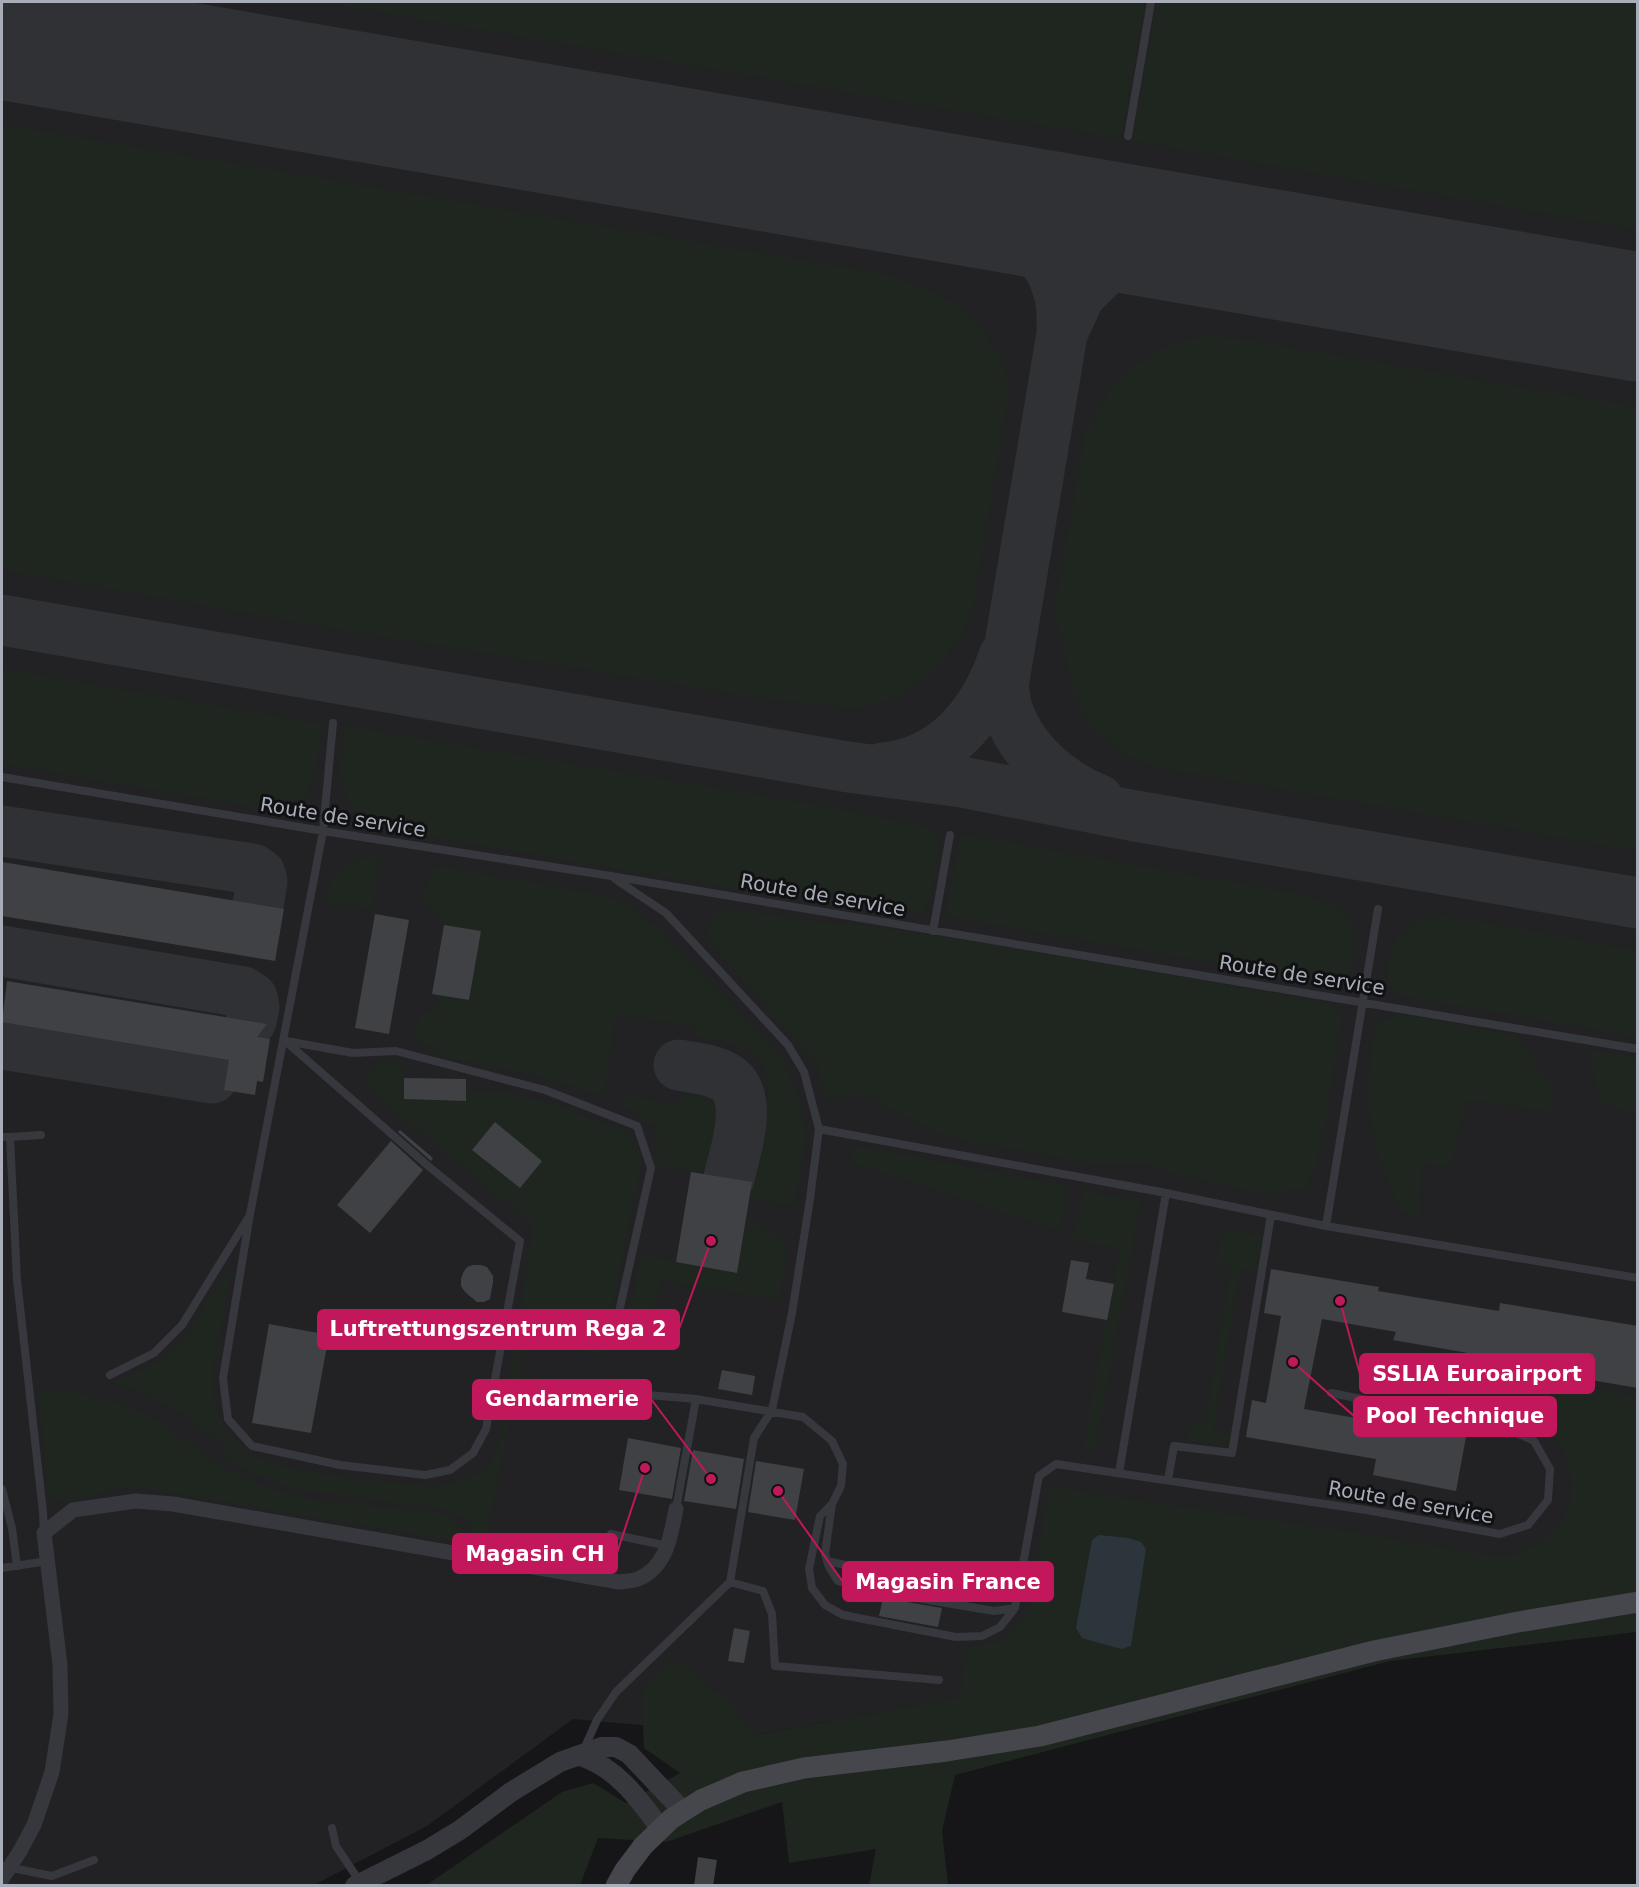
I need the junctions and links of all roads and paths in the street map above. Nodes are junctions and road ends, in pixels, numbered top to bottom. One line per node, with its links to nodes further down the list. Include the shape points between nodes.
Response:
1 (1151, 2): 2 (lane)
2 (1128, 136)
3 (333, 723): 5 (lane)
4 (2, 777): 5 (lane, Route de service)
5 (323, 831): 7 (lane, Route de service); 11 (lane)
6 (950, 835): 9 (lane)
7 (611, 876): 9 (lane, Route de service); 13 (lane, via 666,913 788,1045 804,1072)
8 (1378, 909): 10 (lane)
9 (933, 931): 10 (lane, Route de service)
10 (1364, 1002): 12 (lane, Route de service); 19 (lane)
11 (284, 1040): 17 (lane); 17 (lane, via 520,1241 486,1429 473,1453 450,1470 425,1475 340,1465 252,1446 228,1419 223,1378); 21 (lane, via 353,1053 396,1051 545,1090 637,1126 651,1168 618,1329 631,1342)
12 (1638, 1049)
13 (819, 1129): 16 (lane); 26 (lane, via 802,1256)
14 (40, 1135): 15 (lane)
15 (6, 1137): 32 (lane)
16 (1166, 1193): 18 (lane); 27 (lane)
17 (250, 1214): 22 (lane, via 182,1324 154,1353)
18 (1271, 1215): 19 (lane); 28 (lane, via 1232,1453 1174,1446)
19 (1326, 1226): 20 (lane)
20 (1638, 1278)
21 (651, 1346)
22 (110, 1374)
23 (1331, 1393): 28 (lane, Route de service, via 1504,1427 1534,1442 1551,1469 1548,1500 1528,1525 1500,1534)
24 (636, 1394): 25 (lane)
25 (696, 1399): 26 (lane); 31 (lane)
26 (772, 1410): 30 (lane, via 803,1417 832,1441 843,1464 841,1486); 40 (lane, via 754,1438)
27 (1119, 1473): 28 (lane, Route de service); 42 (lane, Route de service, via 1056,1464 1039,1476)
28 (1168, 1480)
29 (2, 1489): 37 (lane)
30 (832, 1504): 36 (lane); 42 (lane, via 820,1516 809,1569 812,1588 825,1605 843,1615 956,1637 982,1636 1000,1627)
31 (676, 1509): 34 (street)
32 (44, 1533): 34 (street, via 73,1510 136,1501 173,1504 619,1582 639,1579 655,1568); 35 (street)
33 (611, 1534): 34 (lane)
34 (669, 1546)
35 (47, 1561): 37 (lane); 50 (street, bridge, via 60,1665 61,1714 52,1772 34,1825)
36 (827, 1562): 39 (lane, via 924,1576 976,1589); 42 (lane, via 838,1581 869,1590 994,1611)
37 (17, 1566): 38 (lane)
38 (2, 1568)
39 (978, 1578)
40 (730, 1582): 43 (lane, via 763,1591 772,1614 775,1666); 44 (lane, via 616,1692 597,1720)
41 (1638, 1602): 45 (main road, via 1374,1651 1040,1736 804,1768 742,1782)
42 (1015, 1608)
43 (939, 1680)
44 (581, 1756): 45 (street, via 602,1747 616,1747 628,1754); 47 (street, via 596,1761 628,1786); 51 (street, via 560,1762 451,1836)
45 (683, 1811): 47 (main road)
46 (332, 1828): 51 (lane, via 336,1846)
47 (661, 1829): 52 (main road, via 643,1846)
48 (93, 1860): 49 (lane, via 52,1876)
49 (2, 1866)
50 (2, 1879)
51 (358, 1884)
52 (616, 1886)

